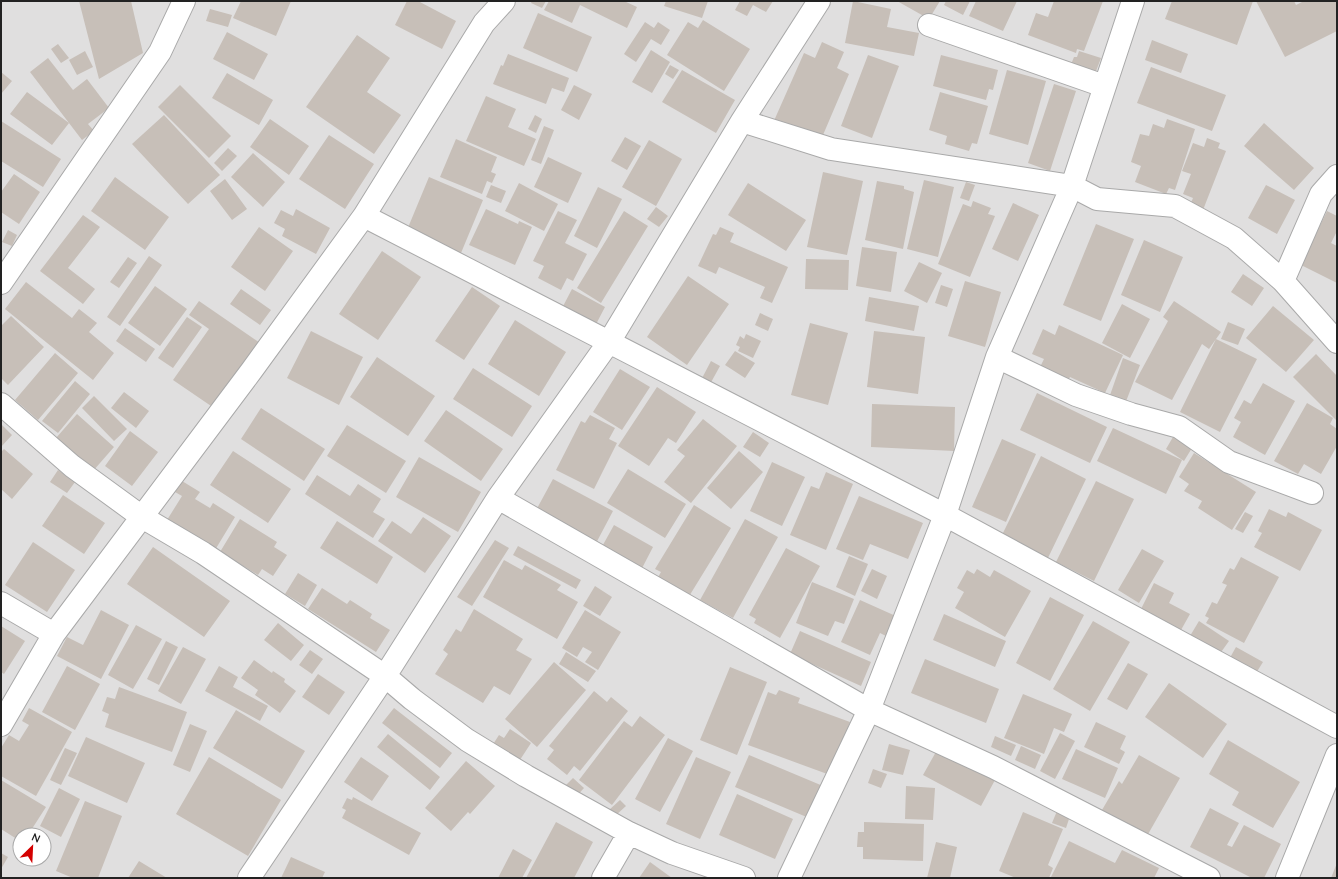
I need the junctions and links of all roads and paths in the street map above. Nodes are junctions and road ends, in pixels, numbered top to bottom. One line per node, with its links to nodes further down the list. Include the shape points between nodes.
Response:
1 (184, 1): 12 (street, via 160,52)
2 (504, 1): 10 (street, via 484,23)
3 (819, 1): 7 (street)
4 (1133, 1): 6 (street)
5 (929, 25): 6 (street)
6 (1104, 86): 9 (street)
7 (742, 121): 9 (street, via 831,149); 13 (street)
8 (1337, 176): 11 (street, via 1321,194)
9 (1072, 186): 11 (street, via 1097,199 1175,206 1234,238); 15 (street)
10 (364, 216): 13 (street); 20 (street)
11 (1283, 281): 14 (street)
12 (1, 283)
13 (610, 342): 18 (street); 19 (street)
14 (1337, 342)
15 (997, 357): 17 (street, via 1076,395 1179,427 1230,462); 19 (street)
16 (1, 404): 20 (street, via 72,466)
17 (1312, 493)
18 (498, 498): 23 (street); 24 (street)
19 (945, 515): 24 (street); 26 (street)
20 (142, 517): 22 (street); 23 (street, via 203,553)
21 (1, 603): 22 (street)
22 (54, 634): 25 (street)
23 (385, 676): 28 (street, via 467,740); 29 (street)
24 (869, 710): 32 (street); 33 (street, via 993,766)
25 (1, 725)
26 (1337, 727)
27 (1337, 754): 34 (street)
28 (629, 833): 30 (street); 31 (street, via 672,853)
29 (249, 878)
30 (603, 878)
31 (744, 878)
32 (789, 878)
33 (1209, 878)
34 (1286, 878)

